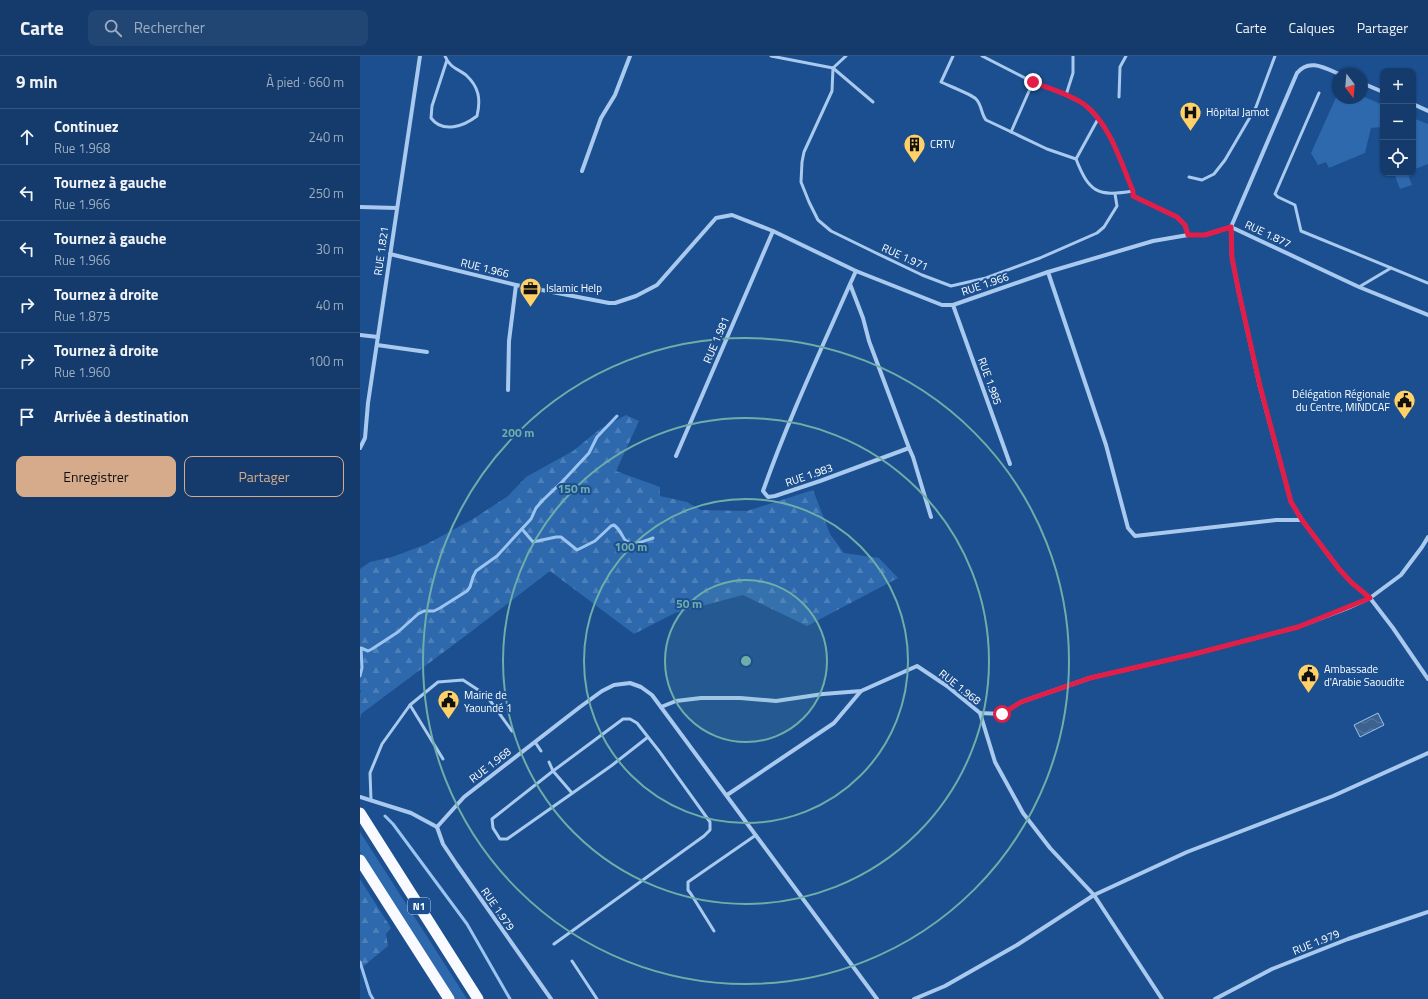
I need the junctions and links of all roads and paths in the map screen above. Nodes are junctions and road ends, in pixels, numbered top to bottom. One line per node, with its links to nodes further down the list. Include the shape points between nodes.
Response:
1 (420, 56): 31 (street, RUE 1.821)
2 (630, 56): 25 (street, via 615,95 601,118)
3 (771, 56): 11 (lane)
4 (846, 56): 11 (lane)
5 (953, 56): 23 (lane, via 941,82 975,98 986,120)
6 (982, 56): 13 (lane)
7 (1073, 56): 17 (lane, via 1073,74)
8 (1126, 56): 18 (lane, via 1120,67)
9 (1275, 56): 26 (lane, via 1256,107 1225,160 1214,174 1202,180)
10 (446, 58): 10 (lane, via 453,68 474,84 480,97 477,116 458,126 449,127 435,124 431,118)
11 (833, 68): 19 (lane); 28 (lane, RUE 1.971, via 832,91 804,152 802,162 801,182 809,202 818,220 831,231 922,275 951,286 986,278 1040,258 1097,233 1104,227 1117,206)
12 (1332, 71): 32 (street, RUE 1.877, via 1313,64 1303,67 1297,73)
13 (1033, 82): 17 (lane); 23 (lane)
14 (1368, 86): 15 (street)
15 (1380, 91)
16 (1319, 92): 36 (lane, via 1275,194 1295,205 1301,231)
17 (1066, 95): 22 (lane, via 1085,105)
18 (1120, 97)
19 (873, 102)
20 (1416, 105): 21 (street)
21 (1428, 111)
22 (1098, 119): 24 (lane); 27 (lane, via 1112,139)
23 (1011, 132): 24 (lane)
24 (1076, 159): 28 (lane, via 1083,178 1093,188)
25 (582, 171)
26 (1189, 178)
27 (1133, 191): 28 (lane); 29 (lane)
28 (1115, 194)
29 (1133, 196): 34 (street, via 1177,217 1185,225)
30 (360, 207): 31 (street)
31 (396, 208): 35 (street, RUE 1.821)
32 (1231, 227): 34 (street, RUE 1.966, via 1205,235); 42 (street, RUE 1.877); 55 (street, via 1232,258 1260,386 1291,502)
33 (773, 232): 37 (street, RUE 1.966); 41 (street, RUE 1.966, via 732,215 716,218 656,285 636,296 615,303); 52 (street, RUE 1.981)
34 (1188, 235): 38 (street, RUE 1.966, via 1153,241)
35 (390, 254): 41 (street, RUE 1.966); 46 (street, RUE 1.821)
36 (1391, 268): 39 (lane); 42 (lane)
37 (856, 271): 40 (street, RUE 1.983); 43 (street, RUE 1.966, via 942,305)
38 (1048, 272): 43 (street, RUE 1.966); 55 (street, via 1106,445 1128,528 1135,536 1276,520)
39 (1428, 283)
40 (850, 284): 51 (street); 51 (street, RUE 1.983, via 795,409 763,491 768,497 775,496)
41 (516, 285): 49 (street)
42 (1359, 287): 44 (street, RUE 1.877)
43 (953, 305): 53 (street, RUE 1.985)
44 (1428, 315)
45 (360, 335): 46 (street)
46 (378, 337): 47 (street, RUE 1.821)
47 (377, 345): 48 (street); 50 (street, RUE 1.821, via 365,438)
48 (426, 352)
49 (508, 390)
50 (360, 448)
51 (909, 448): 54 (street)
52 (676, 456)
53 (1010, 464)
54 (931, 517)
55 (1302, 520): 57 (street, via 1339,569)
56 (1428, 537): 57 (street, RUE 1.968, via 1401,575)
57 (1370, 598): 58 (street, via 1394,628); 62 (street, RUE 1.968, via 1298,627 1090,678 1021,702 1002,714)
58 (1428, 679)
59 (861, 691): 61 (street, RUE 1.968, via 776,701 701,698 676,701); 62 (street, RUE 1.968, via 917,666); 72 (street, via 834,723)
60 (410, 705): 63 (lane, via 438,682 463,680 486,695); 68 (lane); 74 (lane, via 382,744 370,773)
61 (660, 707): 65 (street, RUE 1.968, via 652,695 641,687 630,683 614,685 580,706); 72 (street)
62 (980, 713): 79 (street, via 995,762 1023,813 1050,848)
63 (512, 731)
64 (648, 737): 70 (lane, via 637,723 630,719 623,720); 71 (lane); 82 (lane, via 710,822 710,830)
65 (535, 742): 66 (lane); 76 (street, RUE 1.968, via 464,797)
66 (541, 751)
67 (1428, 753): 79 (street, via 1333,796 1187,852)
68 (442, 759)
69 (549, 762): 70 (lane)
70 (553, 771): 71 (lane); 71 (lane, via 492,819 493,828 500,839 507,839)
71 (572, 793)
72 (727, 795): 77 (street)
73 (360, 797): 74 (street)
74 (371, 800): 76 (street, via 411,813)
75 (360, 813): 85 (highway, N1)
76 (437, 827): 86 (street, RUE 1.979, via 443,844)
77 (756, 835): 81 (lane, via 688,882 691,894); 88 (street)
78 (360, 860): 84 (highway, N1)
79 (1094, 895): 89 (street, via 1011,948 945,986); 90 (street)
80 (1428, 912): 91 (street, RUE 1.979, via 1348,938 1272,969)
81 (714, 931)
82 (554, 944)
83 (572, 961): 87 (lane)
84 (449, 999)
85 (478, 999)
86 (551, 999)
87 (598, 999)
88 (877, 999)
89 (914, 999)
90 (1162, 999)
91 (1215, 999)

